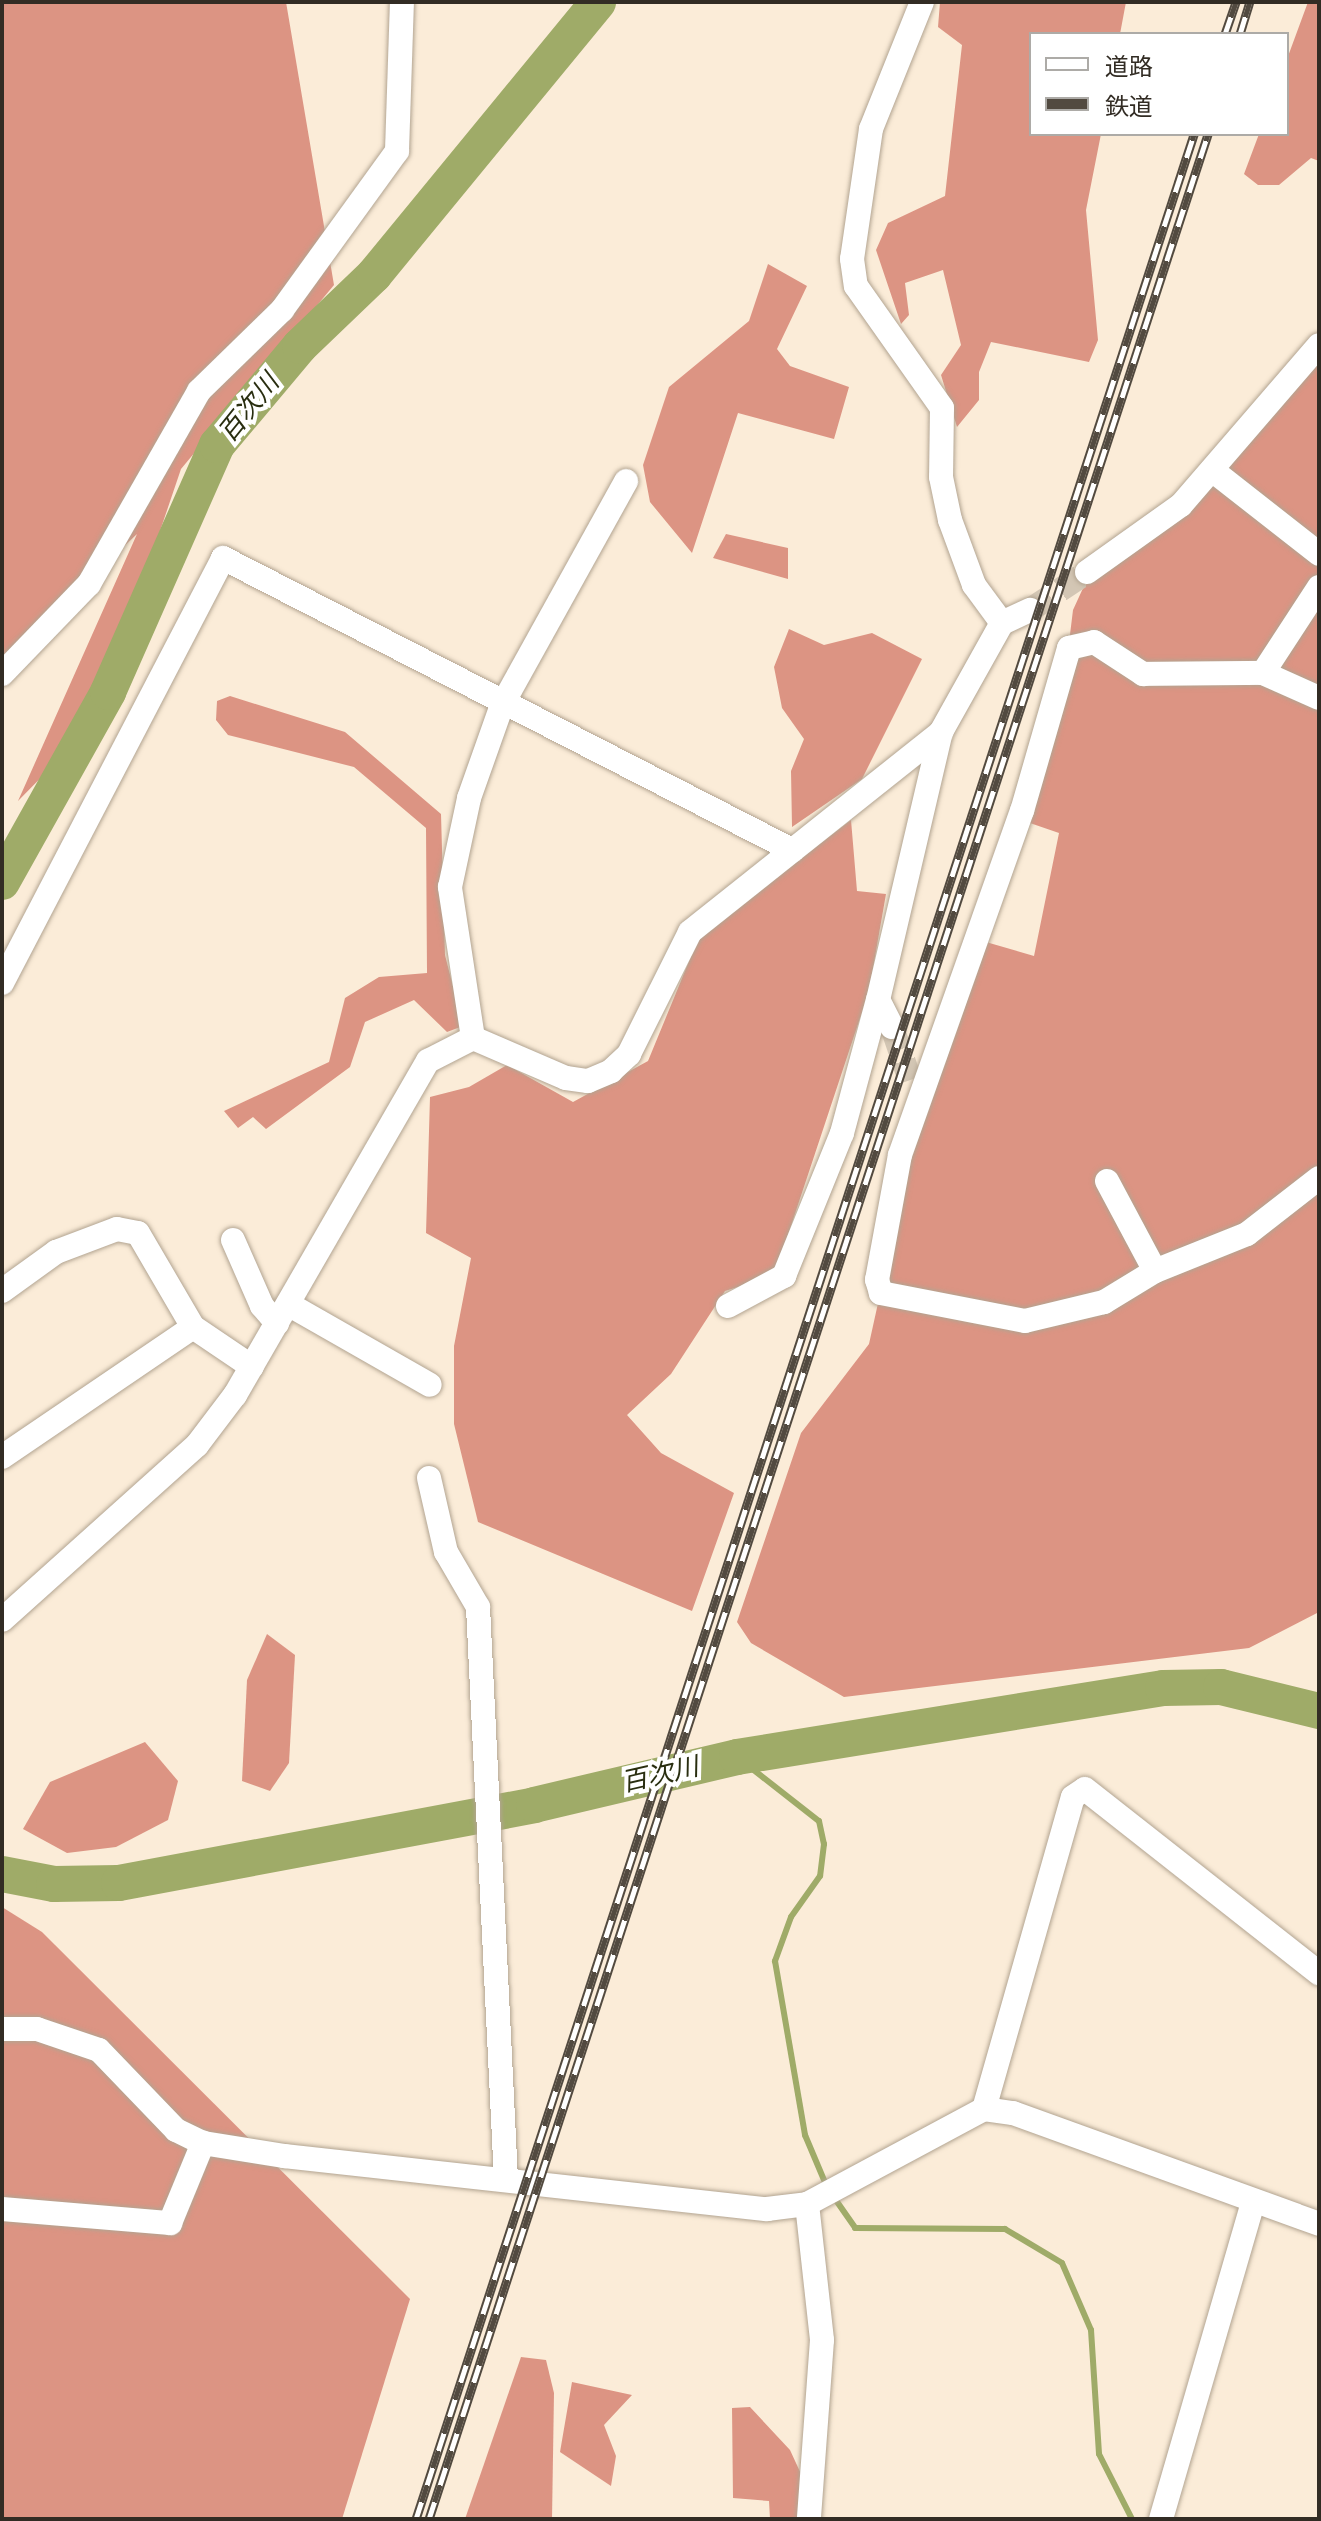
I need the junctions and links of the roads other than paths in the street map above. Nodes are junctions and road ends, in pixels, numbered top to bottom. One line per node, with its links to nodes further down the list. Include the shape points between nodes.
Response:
1 (402, 2): 12 (street, via 397,151 282,310 199,391 89,584)
2 (922, 2): 10 (street, via 871,129 852,259 856,286 942,408 947,437 941,477 950,520 974,585)
3 (1319, 345): 4 (street)
4 (1212, 470): 6 (street); 7 (street, via 1181,505)
5 (626, 481): 14 (street)
6 (1319, 554)
7 (1087, 572)
8 (1319, 587): 11 (street)
9 (1030, 610): 10 (street)
10 (1002, 623): 15 (street)
11 (1263, 673): 13 (street); 24 (street, via 1143,674 1094,642 1069,648 1022,811 914,1090 881,1293 985,1319 1025,1321 1104,1302)
12 (2, 674)
13 (1319, 698)
14 (502, 705): 16 (street); 17 (street, via 223,558); 20 (street, via 450,868 457,964)
15 (941, 732): 16 (street); 18 (street)
16 (792, 850): 20 (street, via 682,942 629,1054 611,1071 588,1081 566,1078)
17 (2, 983)
18 (878, 1000): 19 (street); 26 (street, via 842,1133 784,1276)
19 (892, 1027)
20 (473, 1038): 27 (street, via 428,1061)
21 (1319, 1178): 24 (street, via 1247,1234)
22 (1107, 1181): 24 (street)
23 (233, 1240): 27 (street, via 262,1306)
24 (1155, 1271)
25 (2, 1291): 28 (street, via 56,1252 117,1229 138,1233)
26 (728, 1306)
27 (283, 1314): 29 (street); 30 (street)
28 (193, 1327): 29 (street); 31 (street)
29 (252, 1367): 33 (street, via 197,1445)
30 (430, 1385)
31 (2, 1457)
32 (429, 1478): 38 (street, via 446,1552 478,1607)
33 (2, 1620)
34 (1319, 1973): 36 (street, via 1085,1789 1073,1797)
35 (2, 2029): 37 (street, via 37,2029 99,2050 176,2130)
36 (984, 2109): 39 (street); 40 (street, via 1028,2118)
37 (203, 2143): 38 (street); 41 (street, via 170,2223)
38 (506, 2179): 39 (street, via 767,2209)
39 (822, 2194): 43 (street, via 822,2340)
40 (1253, 2202): 42 (street); 44 (street)
41 (2, 2209)
42 (1319, 2224)
43 (809, 2519)
44 (1161, 2519)

